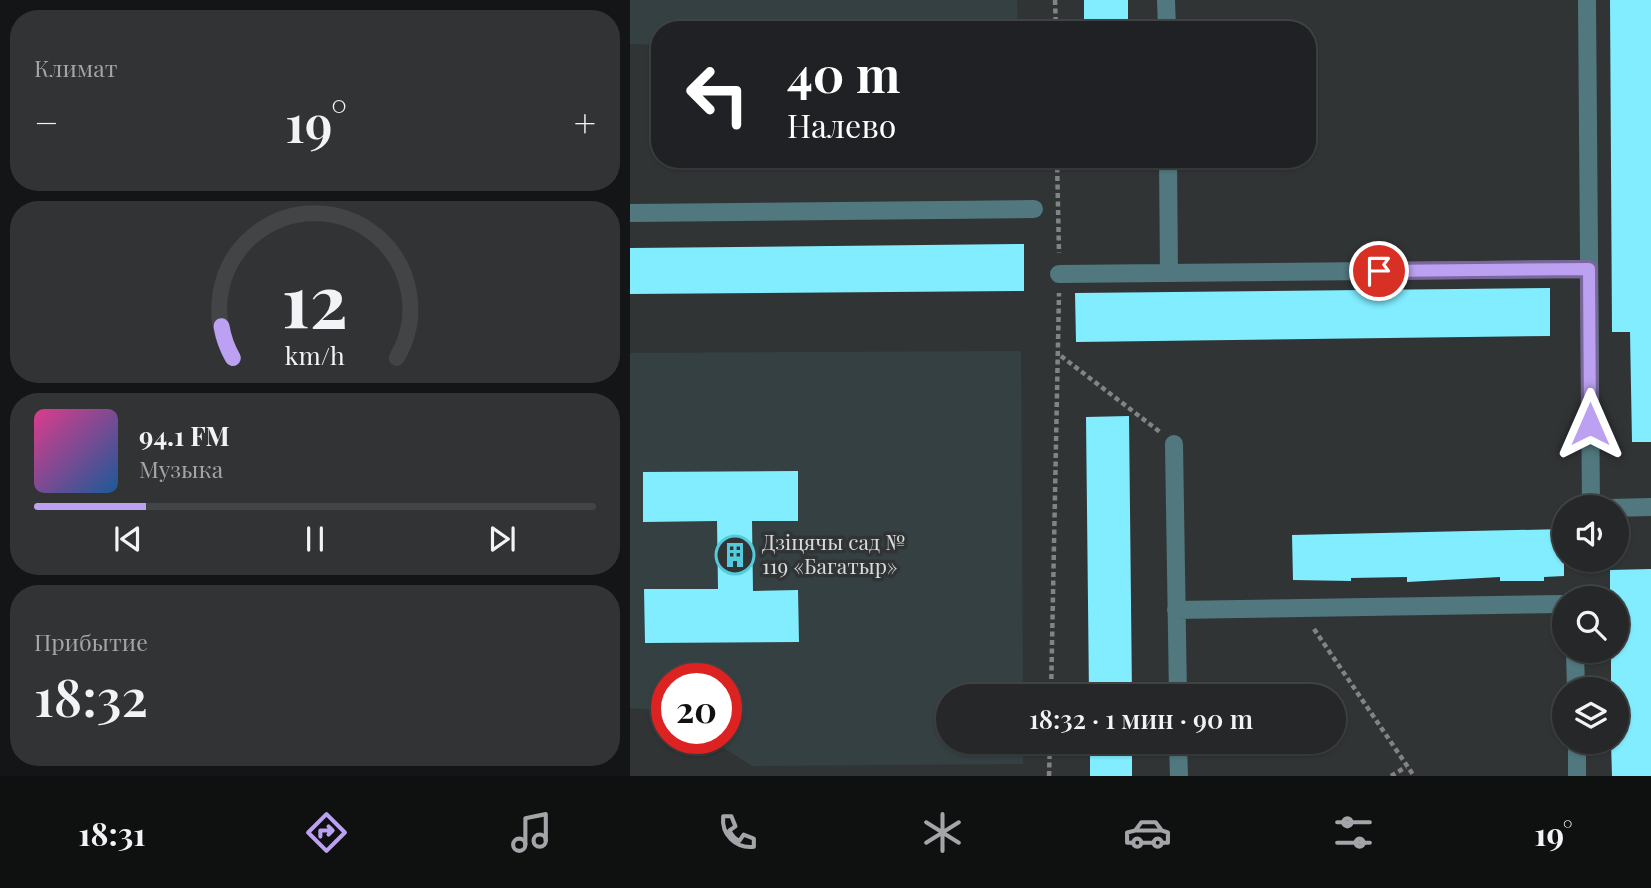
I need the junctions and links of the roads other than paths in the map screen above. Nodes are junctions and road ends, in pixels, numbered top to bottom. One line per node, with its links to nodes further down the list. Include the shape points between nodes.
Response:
1 (1166, 0): 3 (lane)
2 (1587, 0): 7 (lane)
3 (1167, 21)
4 (1168, 168): 8 (lane)
5 (1034, 209): 6 (lane)
6 (630, 213)
7 (1589, 269): 8 (lane); 11 (lane)
8 (1169, 273): 9 (lane)
9 (1059, 274)
10 (1174, 444): 15 (lane)
11 (1591, 495)
12 (1651, 507): 13 (lane)
13 (1629, 508)
14 (1552, 604): 15 (lane)
15 (1177, 610): 16 (lane)
16 (1178, 684)
17 (1178, 754): 19 (lane)
18 (1577, 754): 20 (lane)
19 (1179, 776)
20 (1577, 776)

